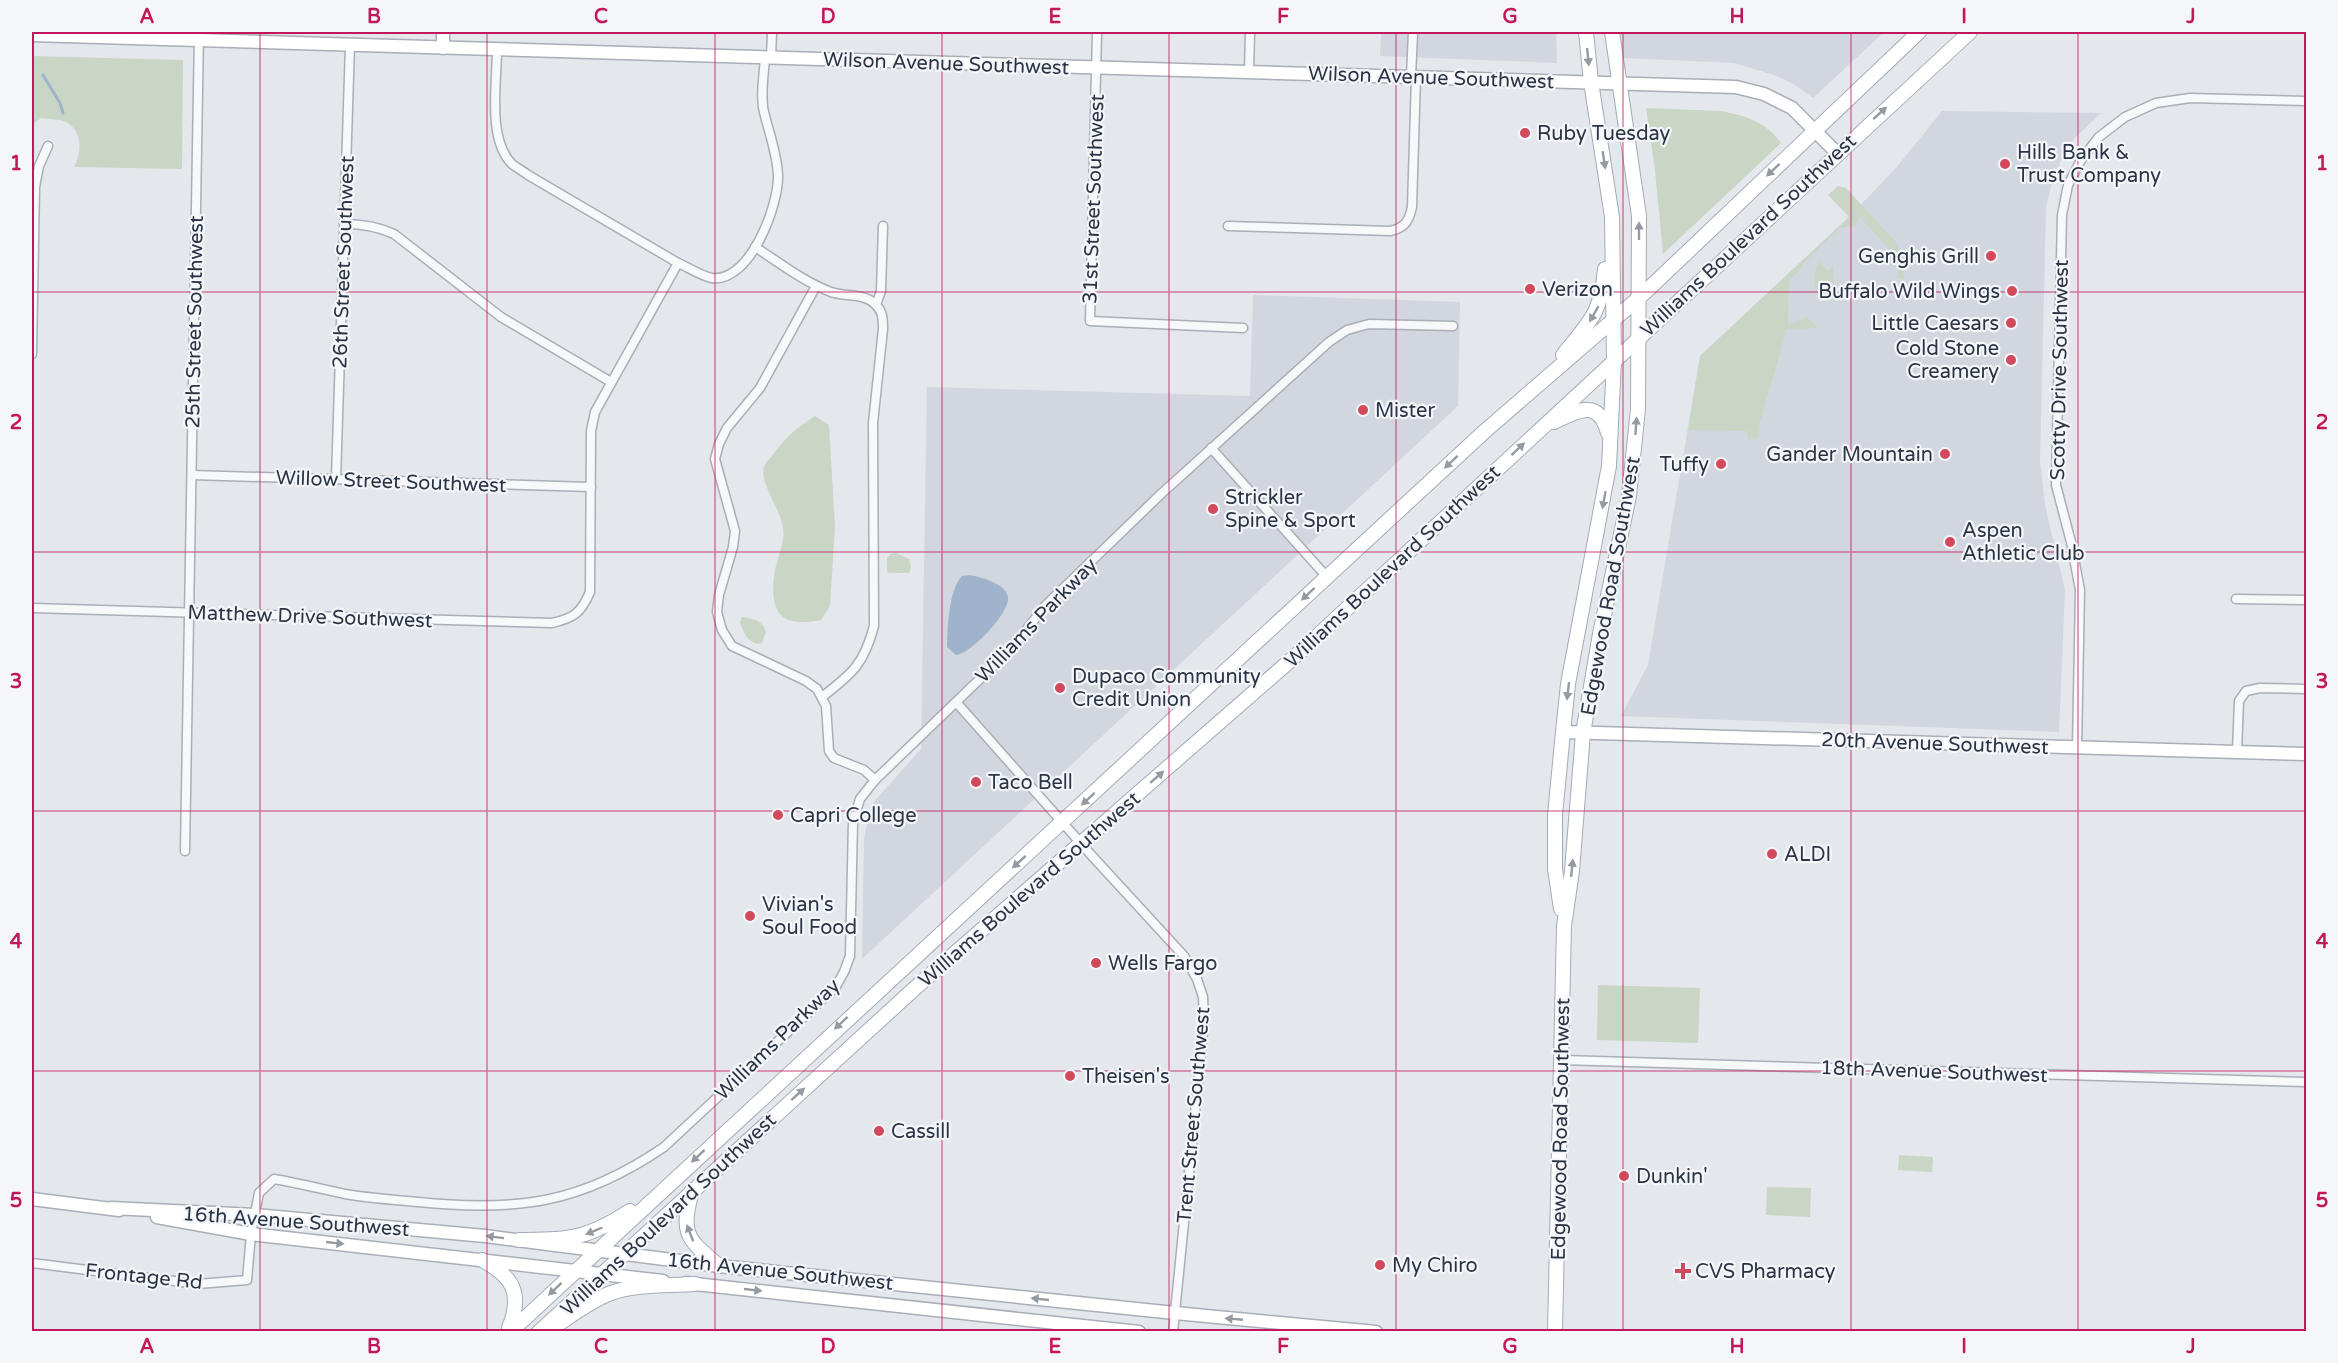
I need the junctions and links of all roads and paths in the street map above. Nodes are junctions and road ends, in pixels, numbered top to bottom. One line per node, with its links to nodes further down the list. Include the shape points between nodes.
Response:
1 (443, 32): 13 (main road)
2 (771, 32): 15 (street)
3 (1097, 32): 16 (street, 31st Street Southwest)
4 (1250, 32): 17 (street)
5 (1413, 32): 18 (street)
6 (1586, 32): 19 (main road, Edgewood Road Southwest, one-way to 19)
7 (1612, 32): 20 (main road, Edgewood Road Southwest)
8 (1919, 32): 22 (main road, Williams Boulevard Southwest)
9 (1970, 32): 24 (main road, Williams Boulevard Southwest, one-way to 9)
10 (34, 34): 11 (main road, Wilson Avenue Southwest)
11 (199, 36): 12 (main road, Wilson Avenue Southwest); 45 (street, 25th Street Southwest)
12 (350, 45): 13 (main road, Wilson Avenue Southwest); 26 (street, 26th Street Southwest)
13 (442, 48): 14 (main road, Wilson Avenue Southwest)
14 (497, 50): 15 (main road, Wilson Avenue Southwest); 30 (street, via 496,127 500,146 512,163)
15 (768, 58): 16 (main road, Wilson Avenue Southwest); 29 (street, via 763,110 778,176 768,220)
16 (1097, 68): 17 (main road, Wilson Avenue Southwest); 36 (street, 31st Street Southwest, via 1090,321)
17 (1249, 72): 18 (main road, Wilson Avenue Southwest)
18 (1413, 77): 19 (main road, Wilson Avenue Southwest); 27 (street, via 1412,207 1402,228 1390,231)
19 (1591, 82): 20 (main road, Wilson Avenue Southwest); 25 (main road, Edgewood Road Southwest, one-way to 25)
20 (1619, 82): 22 (main road, Wilson Avenue Southwest, via 1736,87 1764,94 1792,108); 32 (main road, Edgewood Road Southwest, one-way to 20, via 1639,216)
21 (2307, 101): 58 (street, Scotty Drive Southwest, via 2190,98 2156,103 2125,117 2099,137 2067,185 2062,215 2056,485 2080,590)
22 (1815, 130): 24 (main road, Wilson Avenue Southwest); 32 (main road, Williams Boulevard Southwest, one-way to 32)
23 (48, 146): 38 (street, via 35,187)
24 (1837, 153): 37 (main road, Williams Boulevard Southwest)
25 (1612, 217): 34 (main road, Edgewood Road Southwest); 40 (main road, one-way to 40, via 1598,310)
26 (344, 224): 41 (street, via 363,224 394,234 501,317); 46 (street, 26th Street Southwest)
27 (1228, 225)
28 (883, 226): 33 (street, via 881,291)
29 (755, 247): 30 (street, via 741,266 726,276 711,278); 31 (street)
30 (678, 263): 41 (street)
31 (816, 286): 33 (street, via 834,294 868,298); 54 (street, via 760,388 719,444 715,459 735,531 717,612 732,646 806,681)
32 (1640, 297): 34 (main road, Williams Boulevard Southwest); 37 (main road, Edgewood Road Southwest)
33 (876, 305): 54 (street, via 883,329 873,423 874,626 861,661)
34 (1613, 320): 39 (main road, Edgewood Road Southwest); 40 (main road, Williams Boulevard Southwest)
35 (1454, 326): 44 (street, Williams Parkway, via 1369,324 1347,330)
36 (1243, 328)
37 (1639, 336): 39 (main road, Williams Boulevard Southwest); 57 (main road, Edgewood Road Southwest, one-way to 37, via 1630,486 1638,409)
38 (32, 354)
39 (1614, 360): 42 (main road, Williams Boulevard Southwest); 43 (main road, Edgewood Road Southwest)
40 (1542, 381): 48 (main road, Williams Boulevard Southwest, one-way to 48)
41 (611, 382): 47 (street, via 595,412 591,431)
42 (1539, 429): 43 (main road, via 1579,409 1590,409 1600,414); 63 (main road, Williams Boulevard Southwest, one-way to 42, via 1300,652)
43 (1610, 442): 56 (main road, Edgewood Road Southwest, one-way to 56, via 1604,500 1568,684)
44 (1210, 448): 48 (street); 55 (street, Williams Parkway, via 1046,605 1011,649)
45 (192, 475): 46 (street, Willow Street Southwest); 52 (street, 25th Street Southwest)
46 (336, 479): 47 (street, Willow Street Southwest)
47 (591, 487): 52 (street, Matthew Drive Southwest, via 590,592 583,607 569,619 552,623)
48 (1327, 577): 62 (main road, Williams Boulevard Southwest, one-way to 62)
49 (2236, 598): 50 (street)
50 (2307, 600)
51 (32, 608): 52 (street, Matthew Drive Southwest)
52 (190, 612): 64 (street, 25th Street Southwest)
53 (2307, 689): 59 (street, via 2246,691 2239,701)
54 (822, 697): 61 (street, via 828,715 829,751 834,758 864,770)
55 (956, 702): 61 (street, Williams Parkway); 62 (street, Trent Street Southwest)
56 (1563, 732): 57 (main road, 20th Avenue Southwest); 65 (main road, Edgewood Road Southwest, via 1555,815 1555,869)
57 (1584, 733): 58 (main road, 20th Avenue Southwest); 65 (main road, Edgewood Road Southwest, one-way to 57)
58 (2077, 747): 59 (main road, 20th Avenue Southwest)
59 (2237, 752): 60 (main road, 20th Avenue Southwest)
60 (2307, 754)
61 (874, 780): 72 (street, Williams Parkway, via 860,799 853,822 850,956 835,988 664,1147 614,1178 583,1191 529,1204 433,1204 345,1194 274,1179 259,1193)
62 (1062, 823): 63 (street, Trent Street Southwest); 68 (main road, Williams Boulevard Southwest, one-way to 68)
63 (1081, 844): 69 (main road, Williams Boulevard Southwest, one-way to 63); 83 (street, Trent Street Southwest, via 1184,956 1203,998 1204,1023)
64 (185, 851)
65 (1564, 926): 66 (main road, Edgewood Road Southwest)
66 (1562, 1060): 67 (street, 18th Avenue Southwest); 90 (main road, Edgewood Road Southwest)
67 (2307, 1082)
68 (662, 1190): 74 (main road, one-way to 74, via 587,1235); 75 (main road, Williams Boulevard Southwest)
69 (692, 1190): 76 (main road, Williams Boulevard Southwest); 79 (main road, one-way to 69, via 687,1233)
70 (32, 1199): 71 (main road, 16th Avenue Southwest)
71 (111, 1208): 72 (main road, 16th Avenue Southwest); 73 (main road, 16th Avenue Southwest)
72 (255, 1215): 73 (street, Williams Parkway); 74 (main road, 16th Avenue Southwest, one-way to 72)
73 (251, 1234): 77 (main road, 16th Avenue Southwest, one-way to 77); 78 (street, Frontage Rd, via 247,1280 198,1284)
74 (519, 1240): 75 (main road, 16th Avenue Southwest)
75 (596, 1250): 76 (main road, 16th Avenue Southwest); 80 (main road, Williams Boulevard Southwest)
76 (623, 1254): 79 (main road, 16th Avenue Southwest); 81 (main road, Williams Boulevard Southwest)
77 (482, 1260): 80 (main road, 16th Avenue Southwest); 84 (main road, via 499,1269 515,1294 515,1313)
78 (32, 1263)
79 (719, 1266): 83 (main road, 16th Avenue Southwest, one-way to 79)
80 (575, 1270): 81 (main road, 16th Avenue Southwest); 84 (main road, Williams Boulevard Southwest, one-way to 84)
81 (602, 1274): 82 (main road, 16th Avenue Southwest); 85 (main road, Williams Boulevard Southwest)
82 (695, 1284): 86 (main road, via 613,1292); 87 (main road, 16th Avenue Southwest, one-way to 87)
83 (1174, 1313): 88 (street, Trent Street Southwest); 89 (main road, 16th Avenue Southwest, one-way to 83)
84 (508, 1332)
85 (539, 1332)
86 (548, 1332)
87 (1139, 1332)
88 (1173, 1332)
89 (1376, 1332)
90 (1555, 1332)

